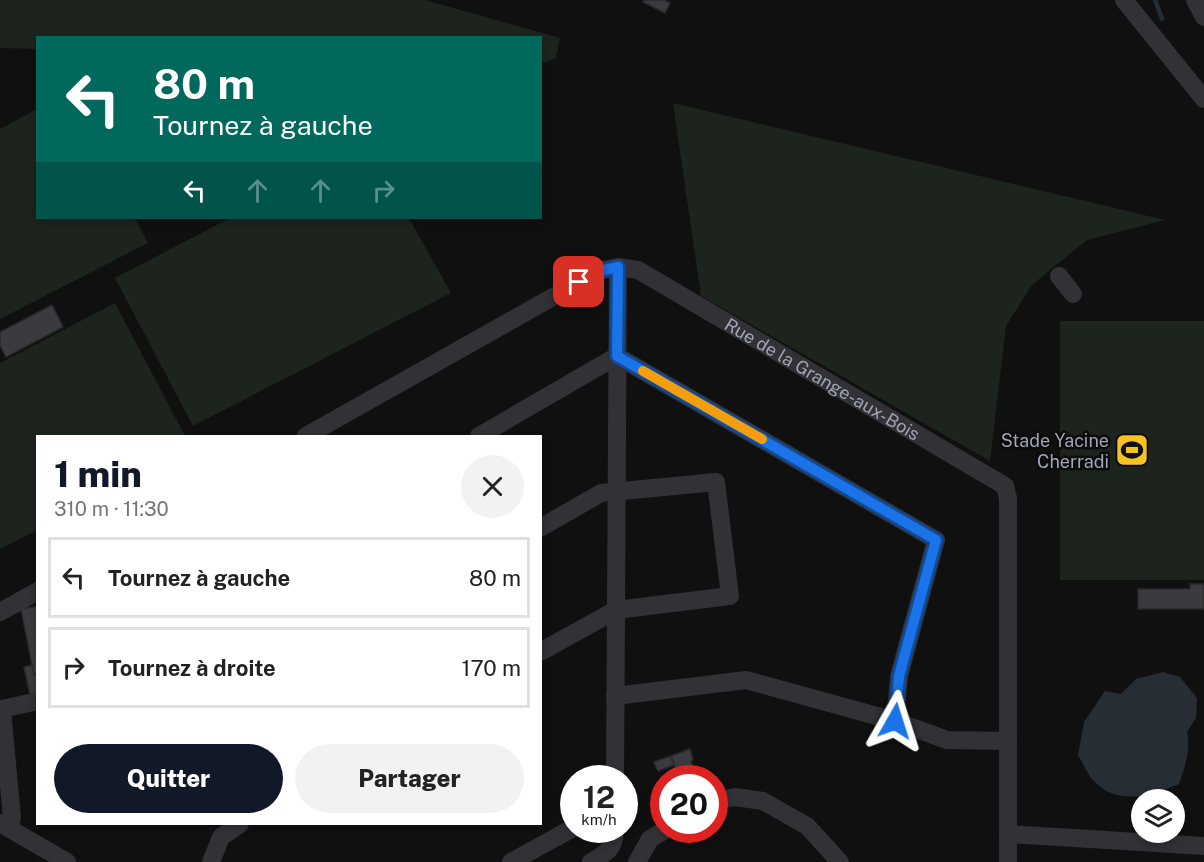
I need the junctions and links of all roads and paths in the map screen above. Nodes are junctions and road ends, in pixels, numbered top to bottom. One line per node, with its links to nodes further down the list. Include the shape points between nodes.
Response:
1 (1124, 0): 4 (street)
2 (1195, 0): 3 (street)
3 (1204, 17)
4 (1204, 99)
5 (618, 267): 8 (street); 9 (street, via 599,271); 20 (street, Rue de la Grange-aux-Bois, via 638,270 1005,486)
6 (1059, 276): 7 (street)
7 (1073, 294)
8 (617, 356): 10 (street); 11 (street); 19 (street, via 936,540 899,676)
9 (308, 435)
10 (481, 435)
11 (616, 491): 12 (street, via 601,493); 14 (street); 14 (street, via 716,482 730,596)
12 (542, 527)
13 (36, 592): 15 (street)
14 (616, 610): 16 (street); 17 (street)
15 (0, 612)
16 (542, 651)
17 (615, 696): 19 (street, via 746,680); 21 (street)
18 (36, 701): 24 (street, via 2,708 12,818)
19 (895, 721): 20 (street, via 947,740)
20 (1008, 741): 25 (street, Rue de la Grange-aux-Bois)
21 (615, 765)
22 (728, 798): 35 (street, via 763,801 807,826)
23 (239, 825): 31 (street, via 221,837)
24 (4, 826): 30 (street)
25 (1008, 834): 29 (street); 36 (street, Rue de la Grange-aux-Bois)
26 (560, 835): 32 (street)
27 (650, 839): 34 (street)
28 (614, 843): 33 (street)
29 (1204, 846)
30 (67, 862)
31 (212, 862)
32 (511, 862)
33 (591, 862)
34 (637, 862)
35 (840, 862)
36 (1008, 862)

